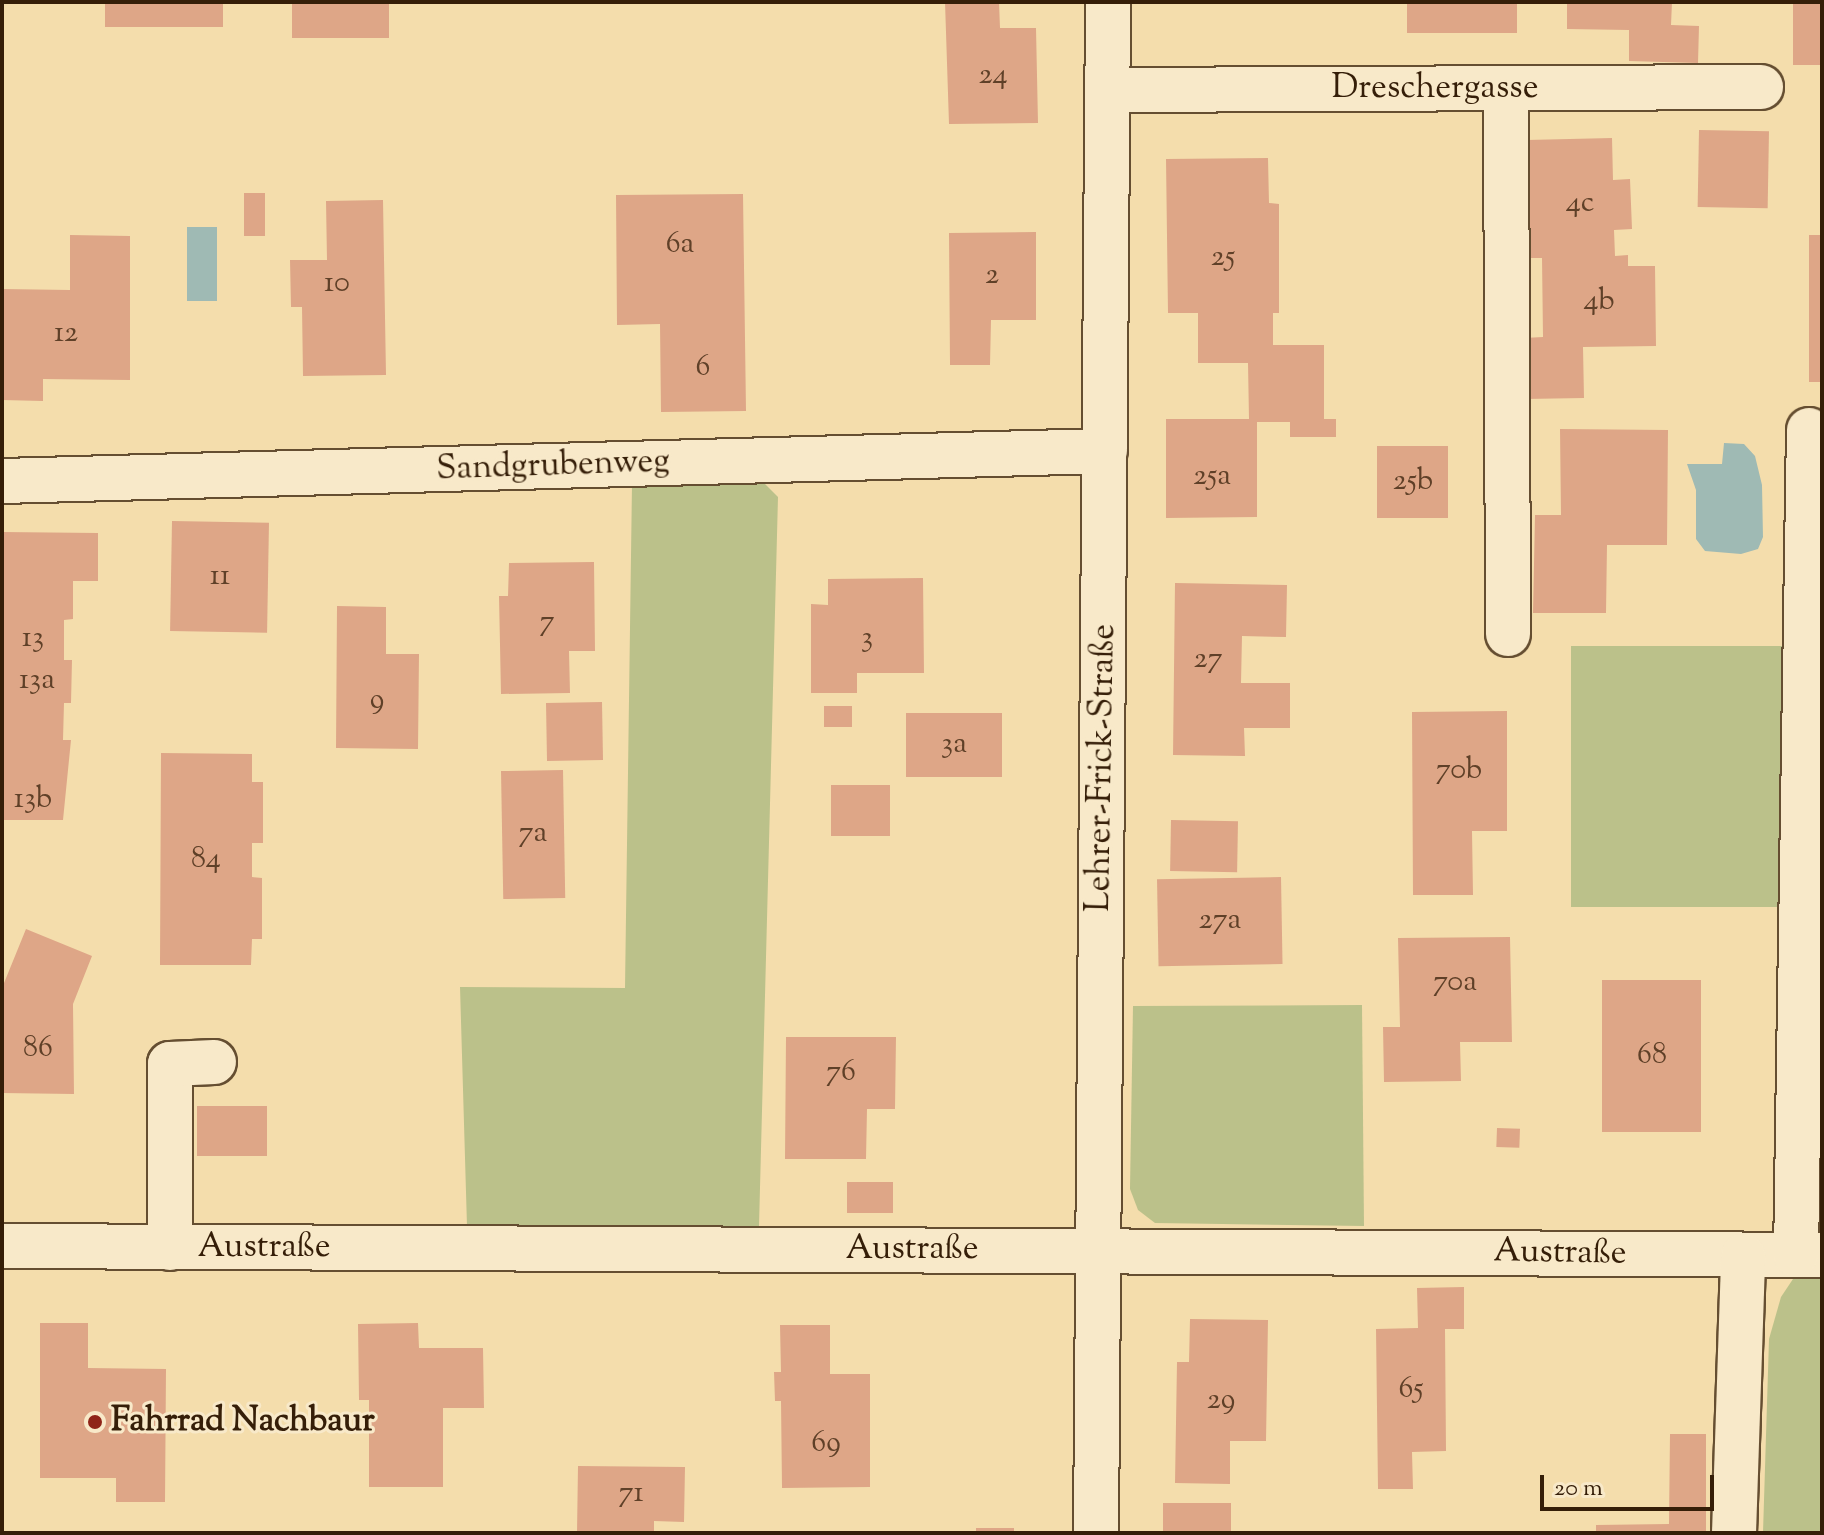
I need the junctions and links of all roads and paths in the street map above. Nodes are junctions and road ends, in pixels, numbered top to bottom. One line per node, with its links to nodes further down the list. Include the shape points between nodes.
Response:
1 (1108, 2): 4 (street, Lehrer-Frick-Straße)
2 (1761, 87): 3 (street, Dreschergasse)
3 (1506, 89): 4 (street, Dreschergasse); 8 (street)
4 (1108, 90): 6 (street, Lehrer-Frick-Straße)
5 (1809, 430): 13 (street)
6 (1105, 451): 7 (street, Sandgrubenweg); 12 (street, Lehrer-Frick-Straße)
7 (2, 481)
8 (1508, 634)
9 (214, 1062): 11 (street, via 170,1064)
10 (2, 1246): 11 (street, Austraße)
11 (170, 1248): 12 (street, Austraße)
12 (1098, 1250): 14 (street, Austraße); 15 (street, Lehrer-Frick-Straße)
13 (1809, 1255): 14 (street, Austraße)
14 (1743, 1256): 16 (street)
15 (1096, 1533)
16 (1734, 1533)

